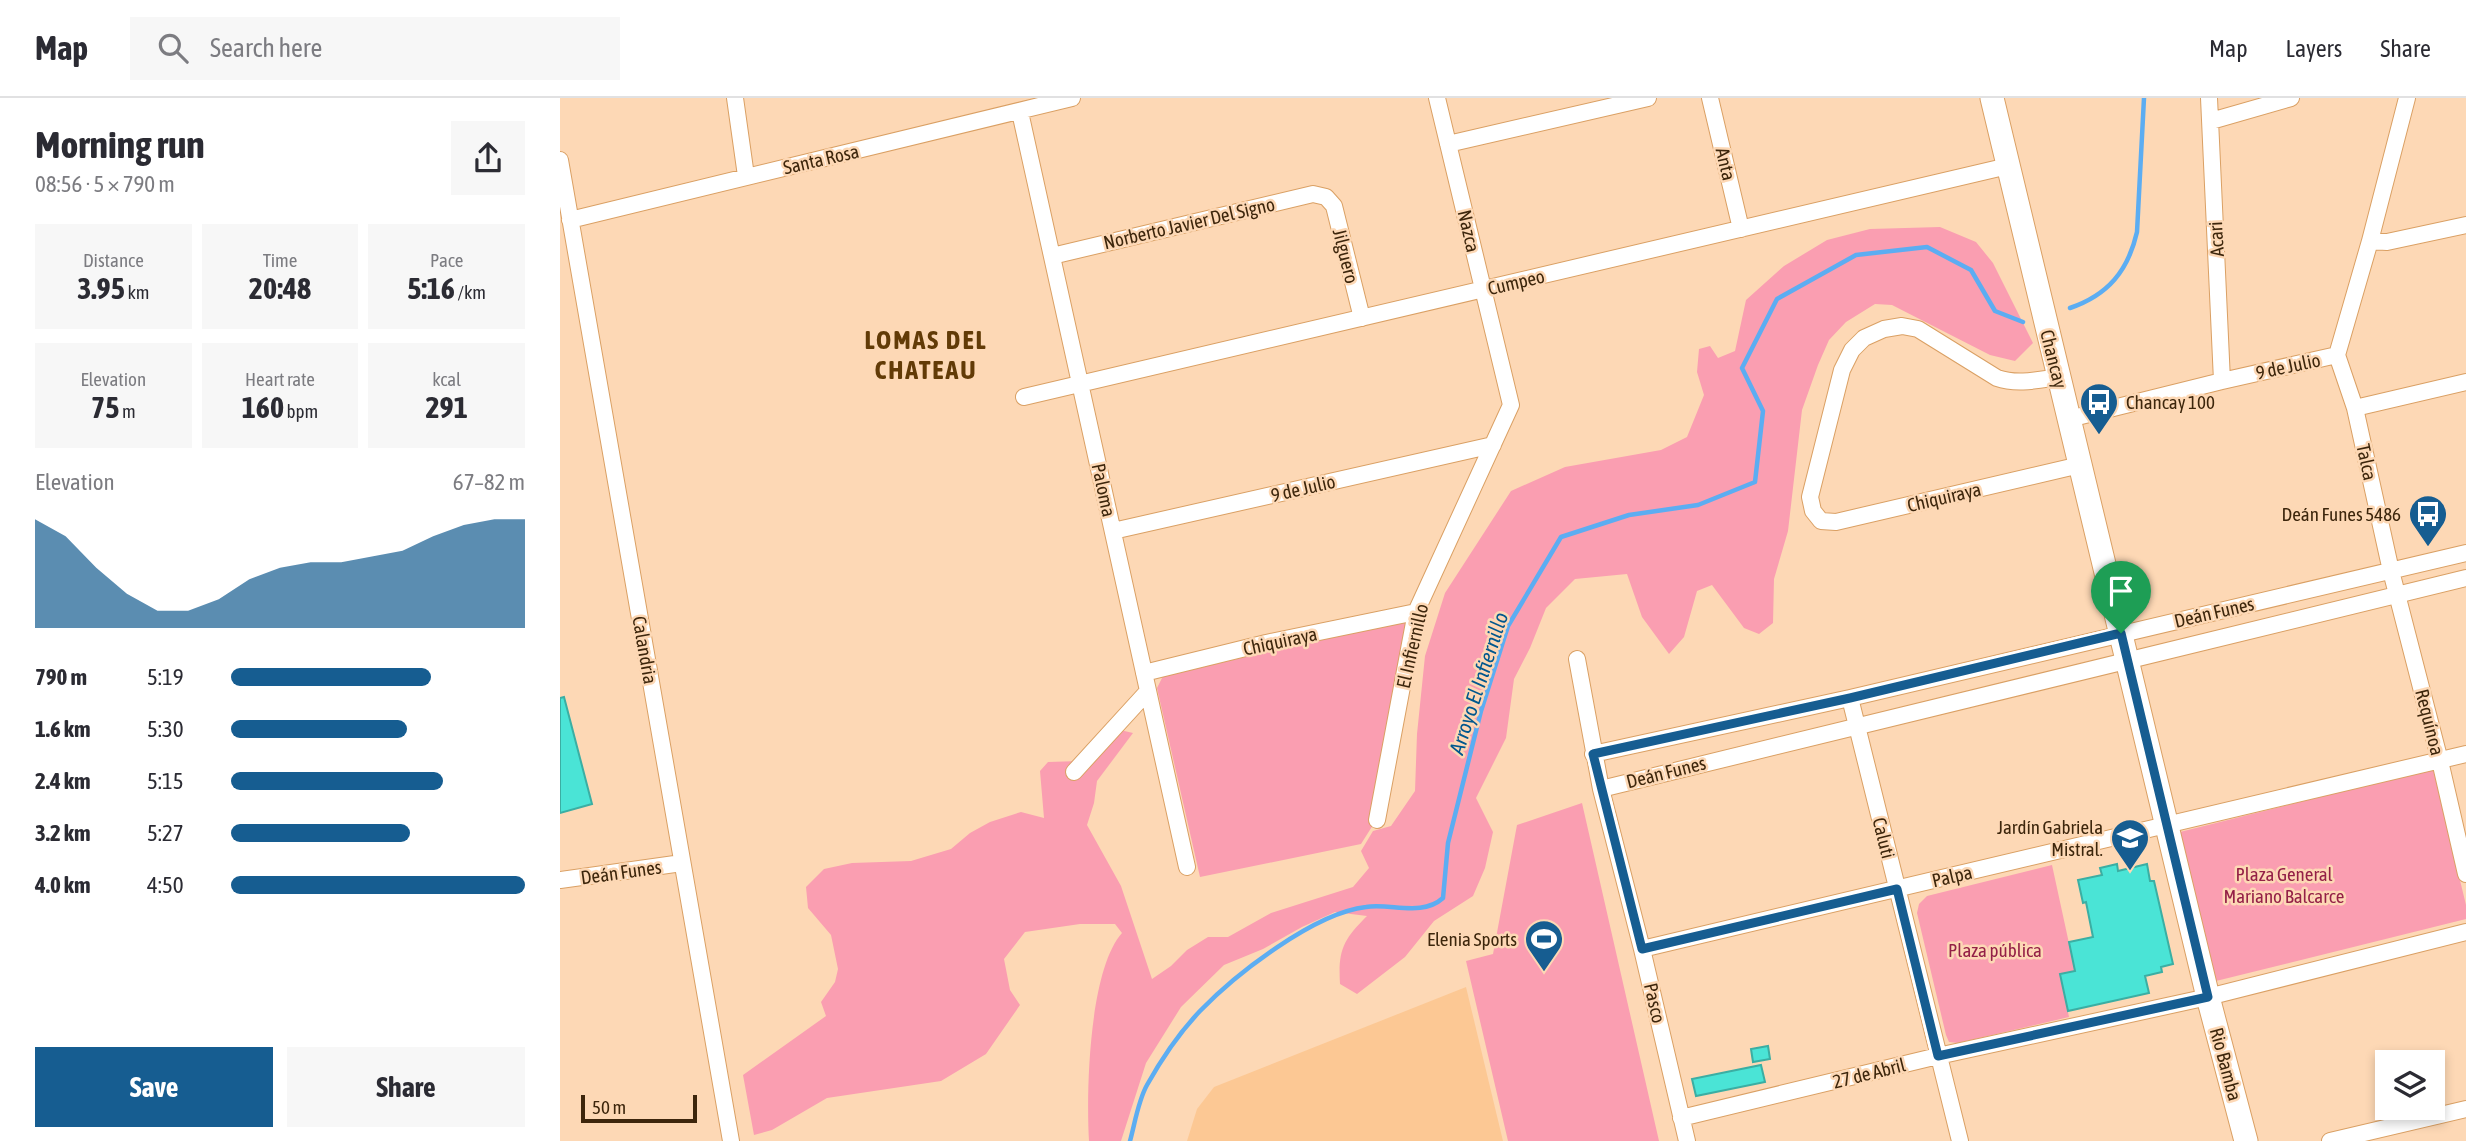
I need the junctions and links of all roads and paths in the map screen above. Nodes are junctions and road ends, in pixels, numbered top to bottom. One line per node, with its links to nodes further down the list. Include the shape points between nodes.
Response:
1 (735, 98): 15 (street)
2 (1072, 98): 10 (street, Santa Rosa)
3 (1437, 98): 12 (street, Nazca)
4 (1648, 98): 12 (street)
5 (1710, 98): 19 (street, Anta)
6 (1992, 98): 14 (main road, Chancay)
7 (2209, 98): 11 (street, Acari)
8 (2291, 98): 11 (street)
9 (2407, 98): 20 (street)
10 (1020, 112): 15 (street, Santa Rosa); 21 (street, Paloma)
11 (2211, 121): 26 (street, Acari)
12 (1448, 144): 22 (street, Nazca)
13 (560, 160): 17 (street, Calandria)
14 (2008, 166): 19 (street, Cumpeo); 25 (main road, Chancay)
15 (746, 176): 17 (street, Santa Rosa)
16 (1326, 197): 21 (street, Norberto Javier Del Signo, via 1313,194); 23 (street, Jilguero, via 1334,206)
17 (570, 220): 55 (street, Calandria)
18 (2466, 225): 20 (street, via 2387,242)
19 (1741, 229): 22 (street, Cumpeo)
20 (2370, 241): 24 (street, 9 de Julio)
21 (1052, 256): 28 (street, Paloma)
22 (1483, 290): 23 (street, Cumpeo); 30 (street, Nazca)
23 (1362, 318): 28 (street, Cumpeo)
24 (2337, 355): 26 (street, 9 de Julio); 31 (street, Talca)
25 (2059, 377): 32 (main road, Chancay); 34 (street, Chiquiraya, via 2022,382 1997,378 1918,329 1902,326 1864,338 1842,370 1810,497 1813,511 1821,521 1836,522)
26 (2222, 381): 32 (street, 9 de Julio)
27 (2466, 382): 31 (street)
28 (1080, 384): 29 (street, Cumpeo); 35 (street, Paloma)
29 (1024, 397)
30 (1511, 405): 33 (street, El Infiernillo)
31 (2355, 408): 37 (street, Talca)
32 (2069, 419): 34 (main road, Chancay)
33 (1493, 445): 35 (street, 9 de Julio); 40 (street, El Infiernillo)
34 (2080, 465): 41 (main road, Chancay)
35 (1113, 531): 44 (street, Paloma)
36 (2466, 553): 37 (street, Deán Funes)
37 (2391, 571): 39 (street, Requínoa); 41 (street, Deán Funes)
38 (2466, 578): 39 (street, Deán Funes)
39 (2397, 595): 43 (street, Deán Funes); 50 (street, Requínoa)
40 (1416, 612): 44 (street, Chiquiraya); 53 (street, El Infiernillo)
41 (2121, 633): 43 (main road, Chancay); 46 (street, Deán Funes)
42 (1577, 659): 48 (street, Pasco)
43 (2126, 660): 47 (street, Deán Funes); 54 (main road, Rio Bamba)
44 (1144, 673): 45 (street, Paloma)
45 (1148, 691): 51 (street); 56 (street, Paloma)
46 (1850, 698): 47 (street, Caluti); 48 (street, Deán Funes)
47 (1857, 726): 52 (street, Deán Funes); 59 (street, Caluti)
48 (1593, 754): 52 (street, Pasco)
49 (2466, 754): 50 (street, Palpa)
50 (2440, 761): 54 (street, Palpa); 57 (street, Requínoa)
51 (1074, 772)
52 (1601, 789): 61 (street, Pasco)
53 (1377, 820)
54 (2167, 825): 59 (street, Palpa); 62 (main road, Rio Bamba)
55 (682, 863): 58 (street, Deán Funes); 66 (street, Calandria)
56 (1187, 867)
57 (2466, 874)
58 (560, 880)
59 (1897, 889): 61 (street, Palpa); 63 (street, Caluti)
60 (2466, 932): 62 (street, 27 de Abril)
61 (1642, 949): 65 (street, Pasco)
62 (2208, 997): 63 (street, 27 de Abril); 69 (main road, Rio Bamba)
63 (1938, 1056): 65 (street, 27 de Abril); 68 (street, Caluti)
64 (2466, 1108): 70 (street)
65 (1681, 1118): 67 (street, Pasco)
66 (731, 1141)
67 (1687, 1141)
68 (1960, 1141)
69 (2246, 1141)
70 (2330, 1141)

